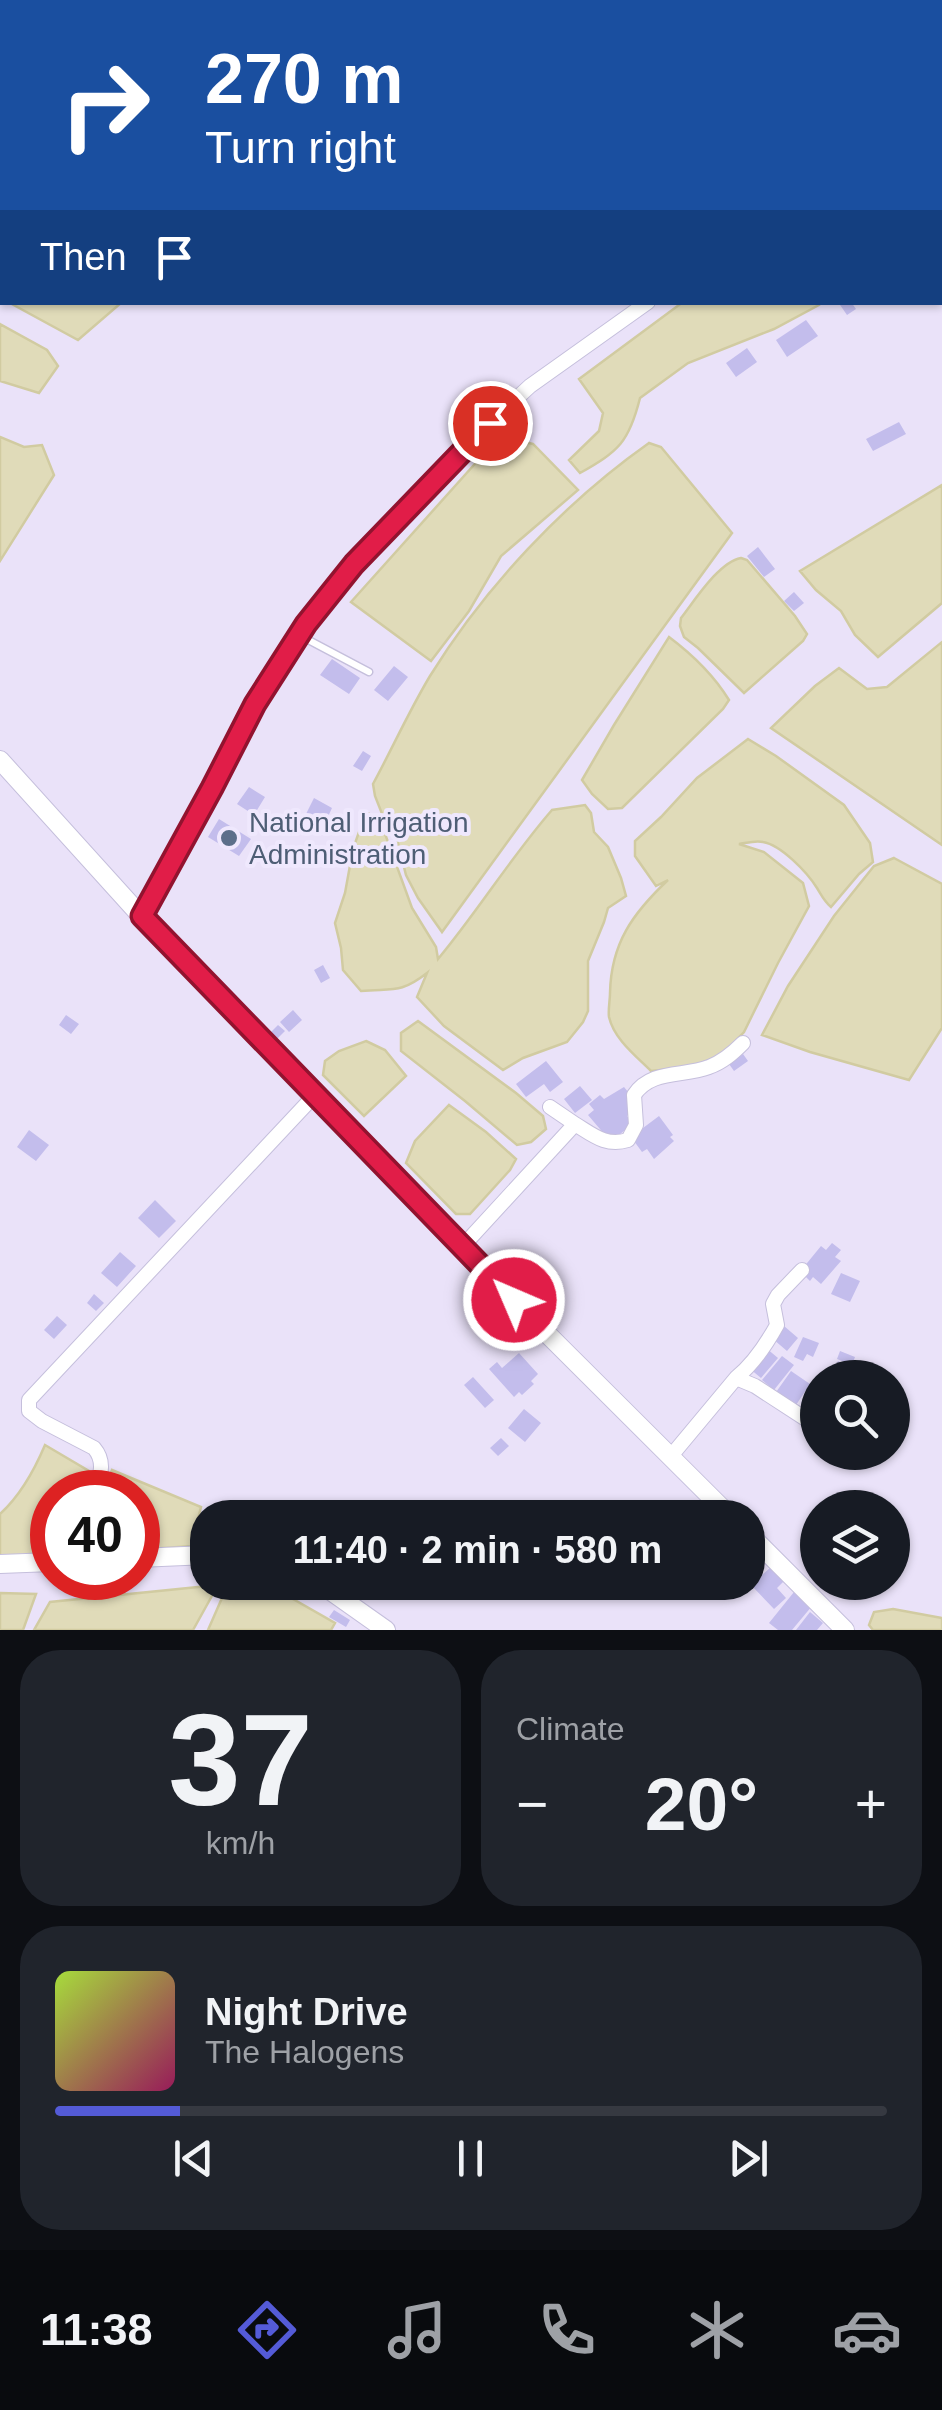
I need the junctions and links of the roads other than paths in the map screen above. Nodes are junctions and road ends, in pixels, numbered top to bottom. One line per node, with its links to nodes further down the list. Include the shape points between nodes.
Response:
1 (644, 305): 2 (street, via 530,386 490,423 354,564)
2 (298, 635): 3 (lane); 5 (street)
3 (369, 672)
4 (0, 760): 5 (street)
5 (142, 916): 7 (street)
6 (742, 1042): 9 (street, via 712,1066 642,1085 634,1095 636,1120 628,1140 602,1142)
7 (314, 1096): 10 (street); 15 (street, via 29,1400 30,1411 42,1420 94,1448)
8 (550, 1107): 9 (street)
9 (575, 1124): 10 (street)
10 (461, 1248): 14 (street)
11 (802, 1270): 12 (street, via 773,1304 777,1326)
12 (736, 1378): 13 (street); 14 (street)
13 (800, 1415)
14 (671, 1456): 16 (street)
15 (102, 1470)
16 (714, 1500)
17 (765, 1550): 24 (street)
18 (190, 1556): 19 (street)
19 (160, 1557)
20 (30, 1563): 21 (street)
21 (0, 1564)
22 (344, 1600): 23 (street)
23 (386, 1630)
24 (844, 1630)

